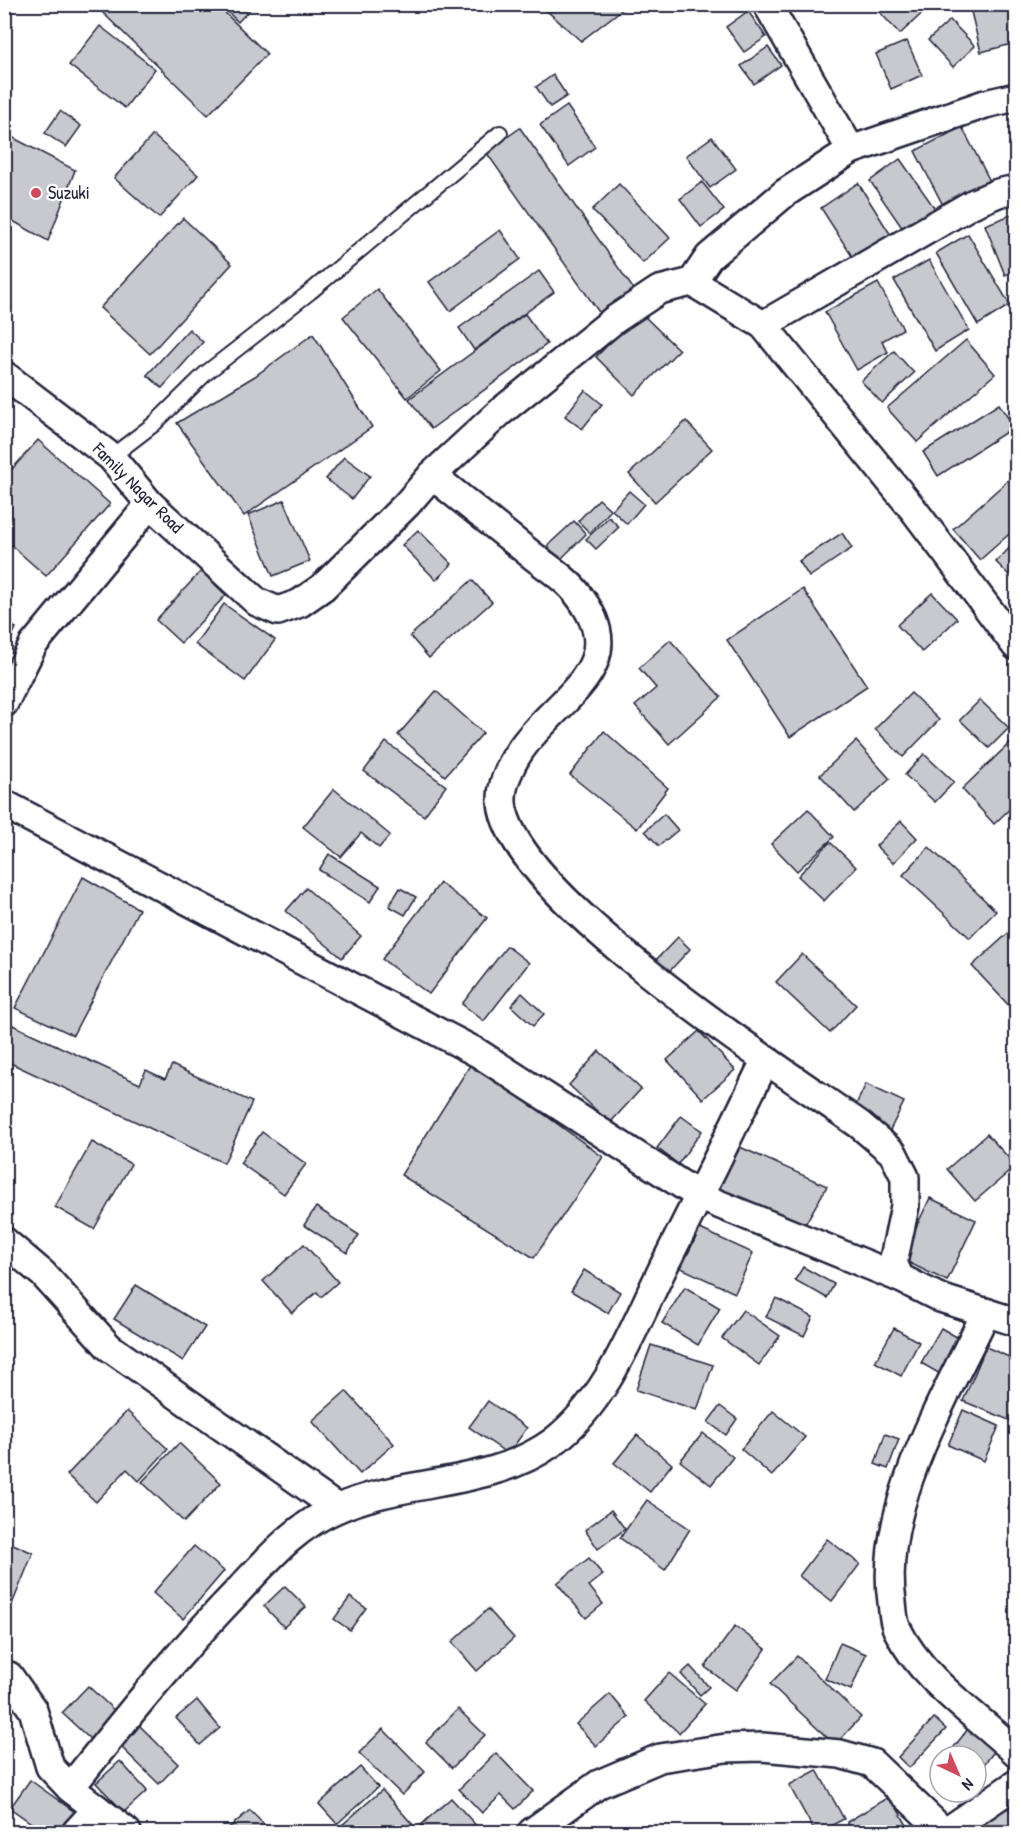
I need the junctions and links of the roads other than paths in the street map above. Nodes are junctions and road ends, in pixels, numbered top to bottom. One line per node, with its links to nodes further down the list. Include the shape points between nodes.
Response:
1 (767, 4): 4 (street)
2 (1017, 97): 4 (street, via 985,104)
3 (500, 133): 9 (lane, via 310,292 206,373 154,424)
4 (851, 150): 6 (street, via 785,193 709,257)
5 (1017, 189): 7 (street, via 972,204)
6 (692, 282): 7 (street); 10 (street, Family Nagar Road, via 659,290 614,320 499,413)
7 (763, 325): 12 (street, via 913,509)
8 (4, 375): 9 (street, Family Nagar Road)
9 (111, 457): 11 (street, Family Nagar Road)
10 (432, 475): 11 (street, Family Nagar Road, via 323,587 300,603 278,611 257,602); 15 (street, via 575,590 595,621 600,640 596,661 588,675 544,719 503,783 502,805 524,854 580,914 647,973)
11 (150, 504): 13 (street, via 33,645)
12 (1017, 646)
13 (4, 703)
14 (4, 804): 16 (street, via 478,1053)
15 (766, 1059): 16 (street); 18 (street, via 893,1153 905,1177 905,1206 893,1263)
16 (701, 1197): 18 (street); 21 (street, via 612,1370 588,1408 552,1442 511,1464)
17 (4, 1241): 21 (street, via 43,1274 109,1347)
18 (900, 1278): 19 (street, via 940,1298)
19 (986, 1312): 20 (street); 23 (street, via 914,1464 898,1513 890,1558 891,1594 896,1627 913,1655)
20 (1017, 1322)
21 (337, 1508): 25 (street, via 292,1536 183,1648)
22 (4, 1675): 25 (street, via 9,1676 33,1710 50,1767)
23 (1017, 1752)
24 (1017, 1784): 30 (street)
25 (70, 1788): 26 (street)
26 (98, 1809): 27 (street); 28 (street)
27 (76, 1833)
28 (127, 1833)
29 (532, 1833): 30 (street, via 600,1784 660,1758 762,1747 840,1754 872,1763)
30 (945, 1833)

